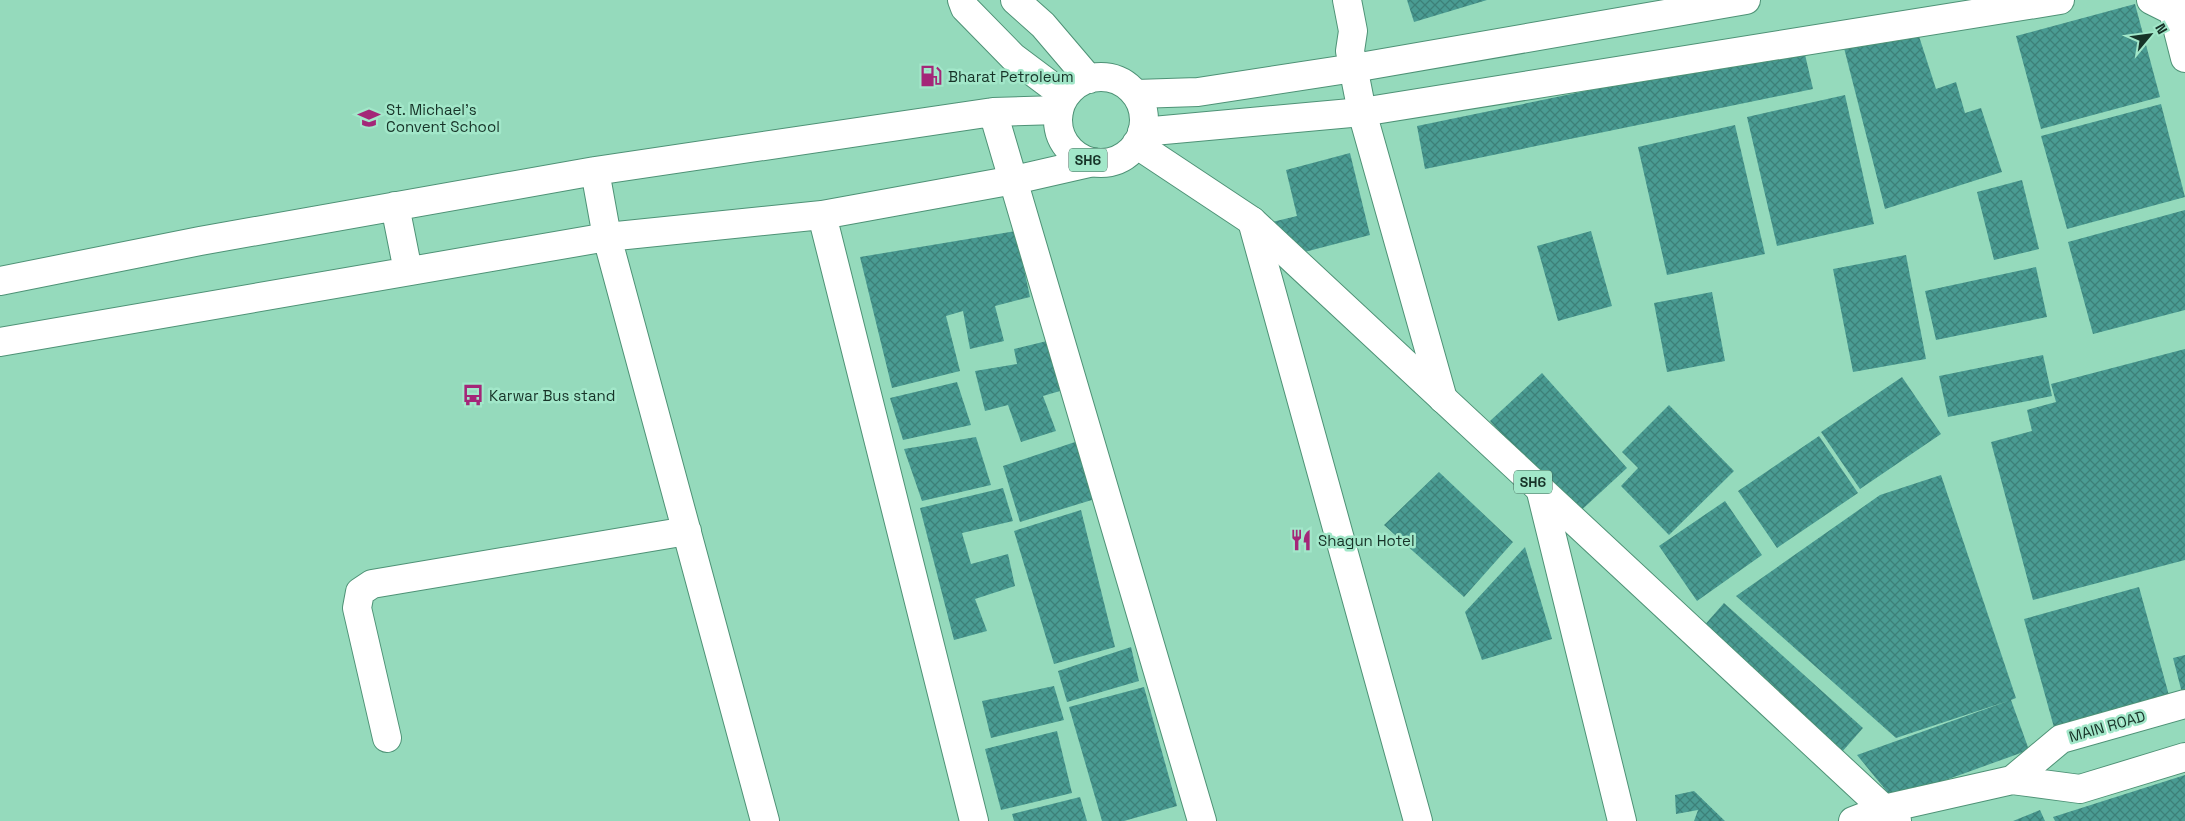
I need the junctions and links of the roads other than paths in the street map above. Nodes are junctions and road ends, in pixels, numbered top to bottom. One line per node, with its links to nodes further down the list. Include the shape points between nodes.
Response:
1 (962, 0): 12 (street, via 965,8)
2 (1015, 0): 10 (street, via 1043,25)
3 (1329, 0): 9 (street, via 1337,38)
4 (1347, 0): 9 (street, via 1353,32)
5 (1746, 0): 9 (street)
6 (2060, 0): 14 (street)
7 (2170, 8): 8 (street)
8 (2185, 58)
9 (1352, 60): 11 (street, via 1198,92); 14 (street)
10 (1089, 78): 11 (street, via 1115,79); 12 (street, via 1080,82)
11 (1136, 94): 15 (street, via 1144,119)
12 (1062, 103): 13 (street); 16 (street, SH6, via 1058,124 1061,137 1080,157)
13 (993, 112): 17 (street); 18 (street)
14 (1362, 112): 15 (street); 26 (street)
15 (1139, 138): 16 (street, SH6, via 1128,153 1117,160); 21 (street, SH6, via 1172,169)
16 (1092, 162): 18 (street)
17 (595, 171): 19 (street); 22 (street)
18 (1014, 180): 20 (street); 36 (street)
19 (394, 206): 23 (street); 24 (street)
20 (822, 215): 22 (street); 35 (street)
21 (1252, 221): 26 (street, SH6); 37 (street)
22 (607, 237): 23 (street); 28 (street)
23 (408, 272): 25 (street)
24 (0, 281)
25 (0, 342)
26 (1443, 399): 27 (street, SH6)
27 (1540, 488): 33 (street, SH6); 38 (street)
28 (687, 531): 30 (street, via 372,584 360,592 357,608); 34 (street)
29 (2185, 704): 32 (street, MAIN ROAD, via 2061,739)
30 (387, 738)
31 (2185, 757): 32 (street, MAIN ROAD, via 2080,790)
32 (2012, 780): 33 (street, MAIN ROAD)
33 (1891, 815): 39 (street, MAIN ROAD)
34 (765, 821)
35 (974, 821)
36 (1202, 821)
37 (1418, 821)
38 (1622, 821)
39 (1853, 821)

